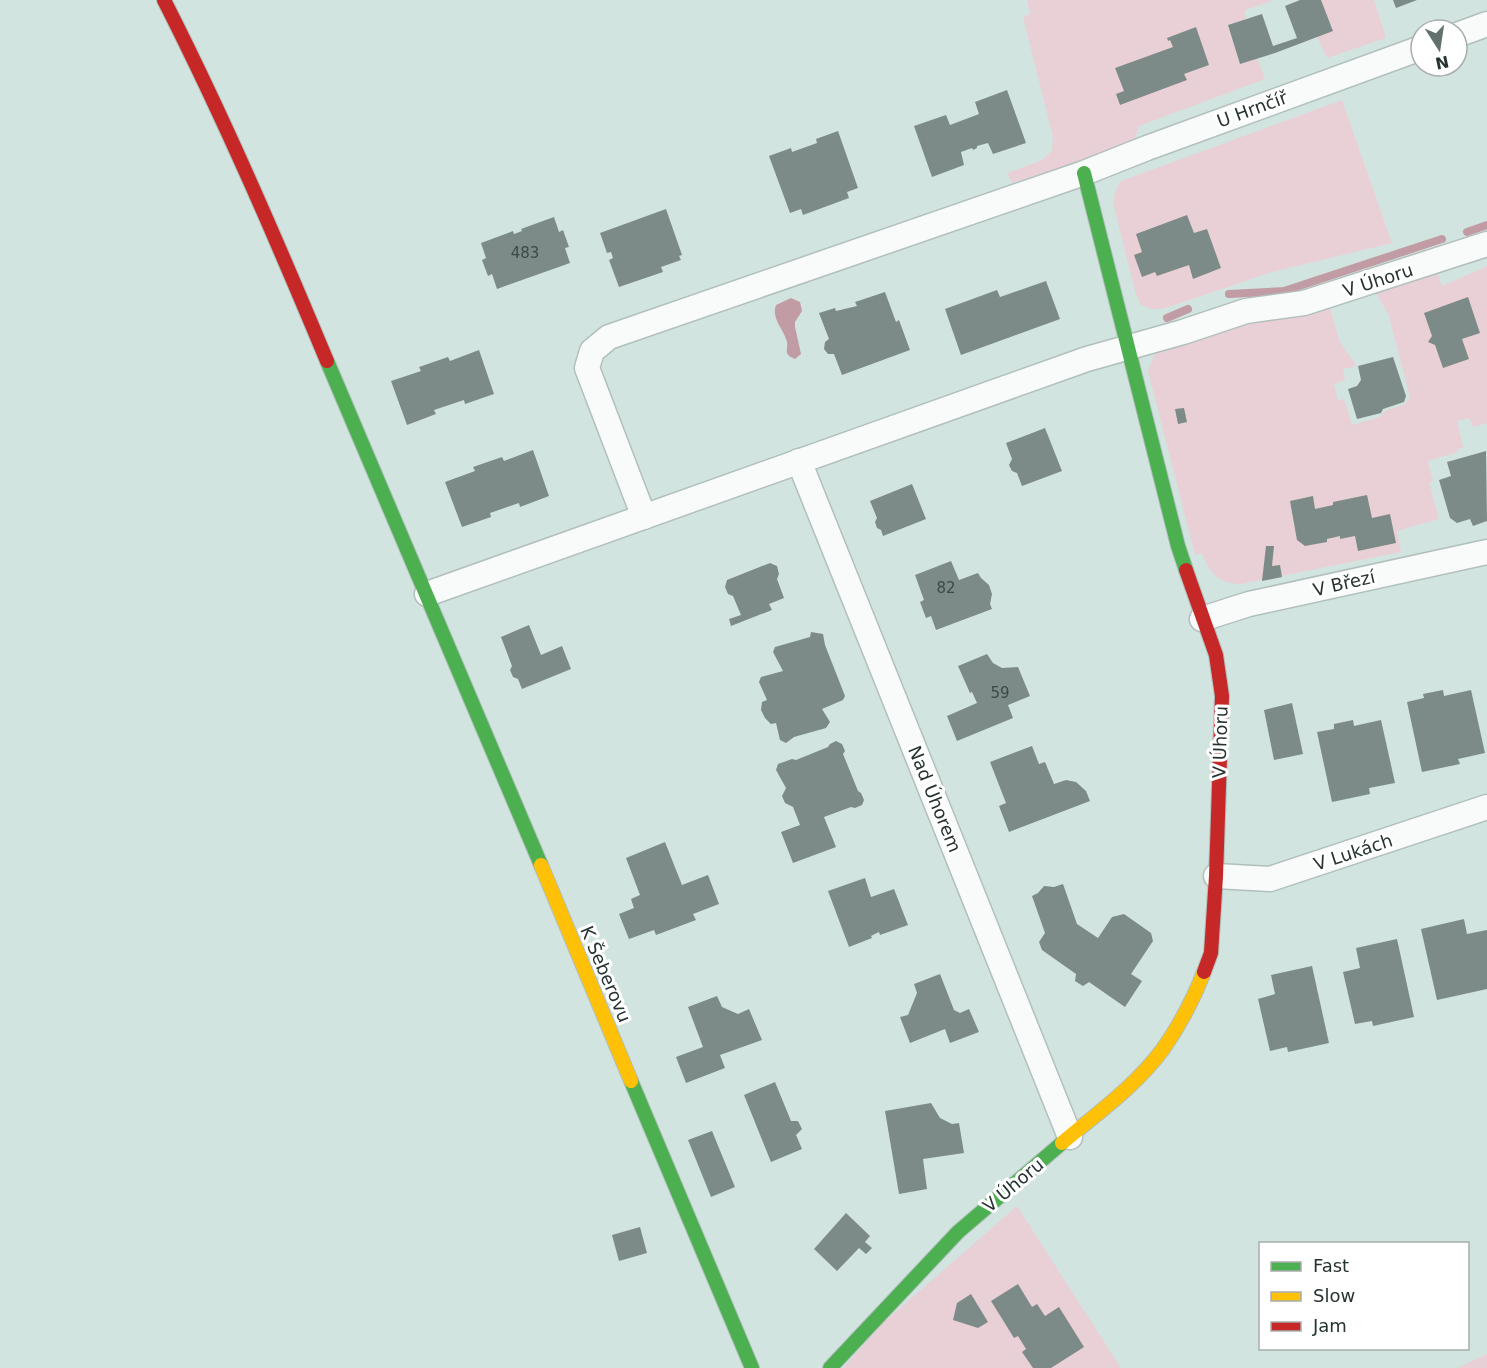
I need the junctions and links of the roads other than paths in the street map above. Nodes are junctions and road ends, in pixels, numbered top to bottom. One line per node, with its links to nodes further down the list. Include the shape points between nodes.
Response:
1 (164, 0): 11 (street, K Šeberovu, via 251,178)
2 (1487, 24): 3 (street)
3 (1469, 31)
4 (1409, 52): 5 (street, U Hrnčíř)
5 (1084, 173): 7 (street); 9 (street, U Hrnčíř, via 609,337 592,351 587,368)
6 (1487, 244): 7 (street, V Úhoru, via 1336,294 1246,311)
7 (1128, 349): 8 (street, via 1087,359); 12 (street, V Úhoru, via 1178,546)
8 (799, 461): 9 (street); 15 (street, Nad Úhorem)
9 (644, 517): 11 (street)
10 (1487, 552): 12 (street, V Březí, via 1249,604)
11 (427, 594): 16 (street, K Šeberovu)
12 (1202, 619): 14 (street, V Úhoru, via 1216,655 1222,696)
13 (1487, 807): 14 (street, V Lukách, via 1270,879)
14 (1216, 876): 15 (street, V Úhoru, via 1211,953 1192,1002 1162,1050 1126,1089)
15 (1070, 1137): 17 (street, V Úhoru, via 958,1232)
16 (752, 1368)
17 (830, 1368)

